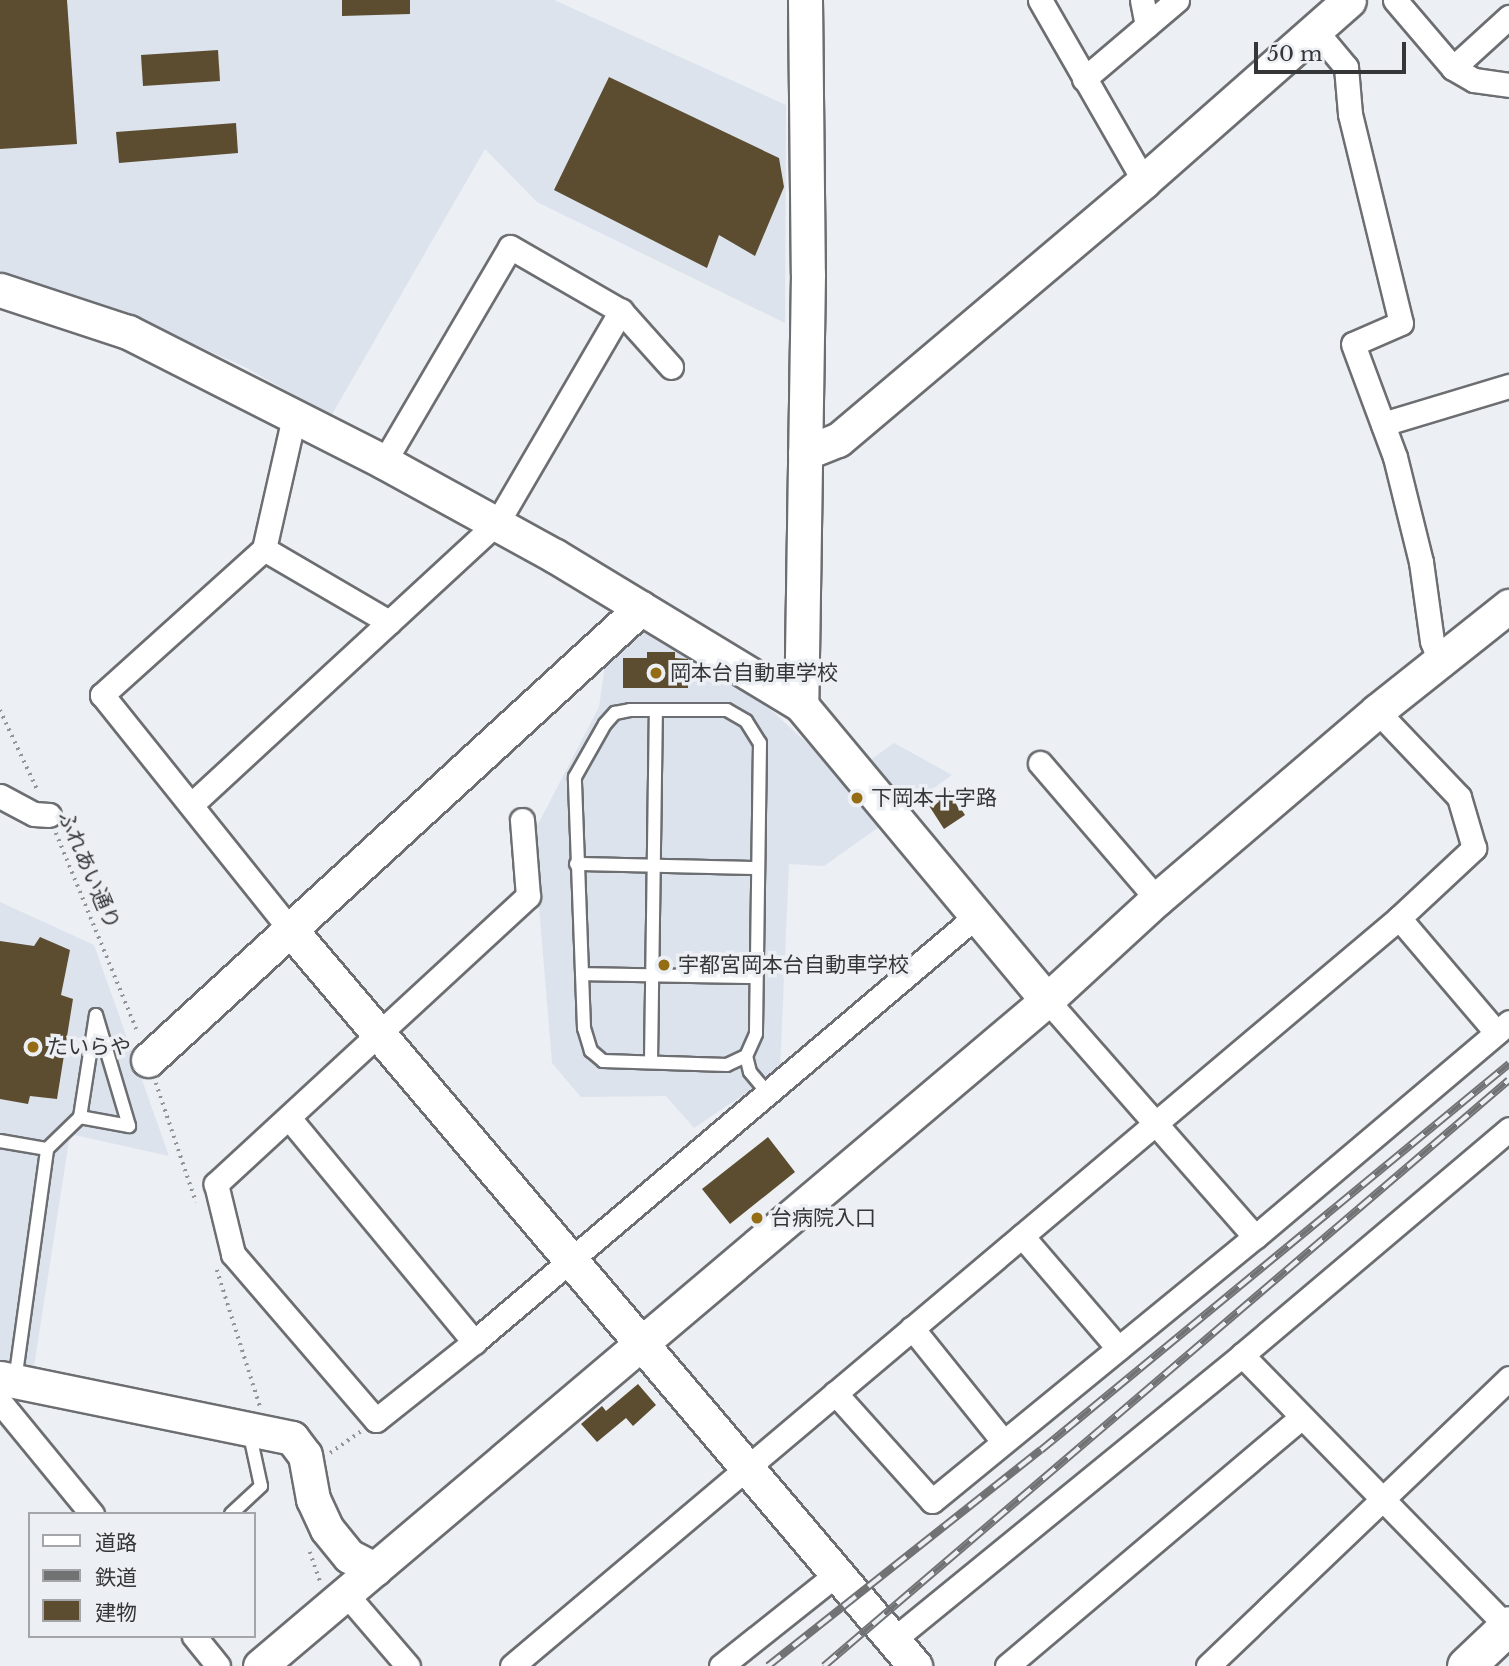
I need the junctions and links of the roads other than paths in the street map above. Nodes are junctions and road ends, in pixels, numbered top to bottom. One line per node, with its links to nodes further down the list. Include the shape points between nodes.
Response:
1 (805, 0): 20 (street)
2 (1040, 0): 11 (street)
3 (1142, 0): 8 (street)
4 (1177, 0): 8 (street)
5 (1349, 0): 9 (street)
6 (1395, 0): 10 (street)
7 (1509, 17): 10 (street)
8 (1147, 26): 11 (street)
9 (1315, 30): 13 (street); 19 (street, via 1346,66 1350,114 1401,323 1353,344)
10 (1453, 68): 12 (street, via 1474,80)
11 (1084, 79): 13 (street)
12 (1509, 85)
13 (1144, 181): 20 (street, via 838,440)
14 (0, 290): 18 (street, via 128,332)
15 (621, 311): 16 (street); 21 (street, via 510,247); 22 (street)
16 (671, 366)
17 (1509, 386): 19 (street)
18 (294, 417): 21 (street); 23 (street)
19 (1383, 424): 27 (street, via 1418,549 1432,641)
20 (806, 453): 28 (street)
21 (384, 462): 22 (street)
22 (497, 523): 25 (street); 26 (street)
23 (264, 549): 26 (street); 33 (street, via 102,695)
24 (1509, 606): 27 (street)
25 (641, 608): 28 (street); 42 (street)
26 (388, 622): 33 (street)
27 (1441, 664): 30 (street)
28 (801, 705): 40 (street)
29 (656, 710): 36 (lane, via 615,713 575,777); 37 (lane); 38 (lane, via 727,710 746,721 760,743)
30 (1377, 711): 39 (street); 41 (street, via 1459,797 1474,848)
31 (1040, 763): 39 (street)
32 (0, 796): 34 (street, via 34,814)
33 (191, 805): 42 (street)
34 (49, 814)
35 (522, 820): 48 (street, via 528,896)
36 (576, 864): 37 (lane); 43 (lane)
37 (653, 866): 38 (lane); 44 (lane)
38 (758, 868): 45 (lane)
39 (1157, 898): 46 (street)
40 (975, 917): 46 (street); 52 (street)
41 (1399, 918): 47 (street); 55 (street)
42 (289, 928): 48 (street); 49 (street)
43 (582, 974): 44 (lane); 51 (lane, via 584,1028 592,1051 603,1061)
44 (652, 976): 45 (lane); 51 (lane)
45 (756, 977): 50 (lane, via 755,1034)
46 (1047, 1000): 55 (street); 64 (street)
47 (1502, 1027): 60 (street)
48 (379, 1035): 54 (street); 61 (street)
49 (145, 1052)
50 (746, 1056): 51 (lane, via 727,1065); 52 (lane, via 750,1072)
51 (651, 1062)
52 (766, 1091): 61 (street)
53 (80, 1116): 53 (lane, via 88,1066 96,1015 129,1126); 58 (lane)
54 (289, 1118): 63 (street); 63 (street, via 216,1184 233,1254 376,1420)
55 (1156, 1121): 59 (street); 60 (street)
56 (1509, 1129): 66 (street)
57 (0, 1141): 58 (lane)
58 (47, 1149): 68 (lane)
59 (1022, 1236): 62 (street); 65 (street)
60 (1255, 1237): 65 (street)
61 (568, 1260): 63 (street); 64 (street)
62 (912, 1328): 69 (street); 72 (street)
63 (474, 1342)
64 (641, 1343): 73 (street); 77 (street)
65 (1118, 1348): 72 (street)
66 (1242, 1355): 70 (street); 82 (street)
67 (1509, 1378): 74 (street)
68 (5, 1387): 71 (street); 75 (street)
69 (835, 1393): 72 (street, via 932,1501); 73 (street)
70 (1302, 1417): 74 (street); 88 (street)
71 (248, 1427): 76 (lane, via 261,1486); 77 (street, via 292,1438 300,1445 313,1499 327,1529 349,1556)
72 (1003, 1441)
73 (744, 1467): 78 (street); 86 (street)
74 (1382, 1501): 80 (street); 89 (street)
75 (92, 1512)
76 (233, 1512)
77 (375, 1569): 79 (street)
78 (838, 1573): 82 (street); 87 (street)
79 (346, 1594): 84 (street); 85 (street)
80 (1508, 1627): 90 (main road)
81 (196, 1638): 83 (street)
82 (908, 1659)
83 (218, 1666)
84 (260, 1666)
85 (408, 1666)
86 (512, 1666)
87 (721, 1666)
88 (1007, 1666)
89 (1208, 1666)
90 (1466, 1666)

